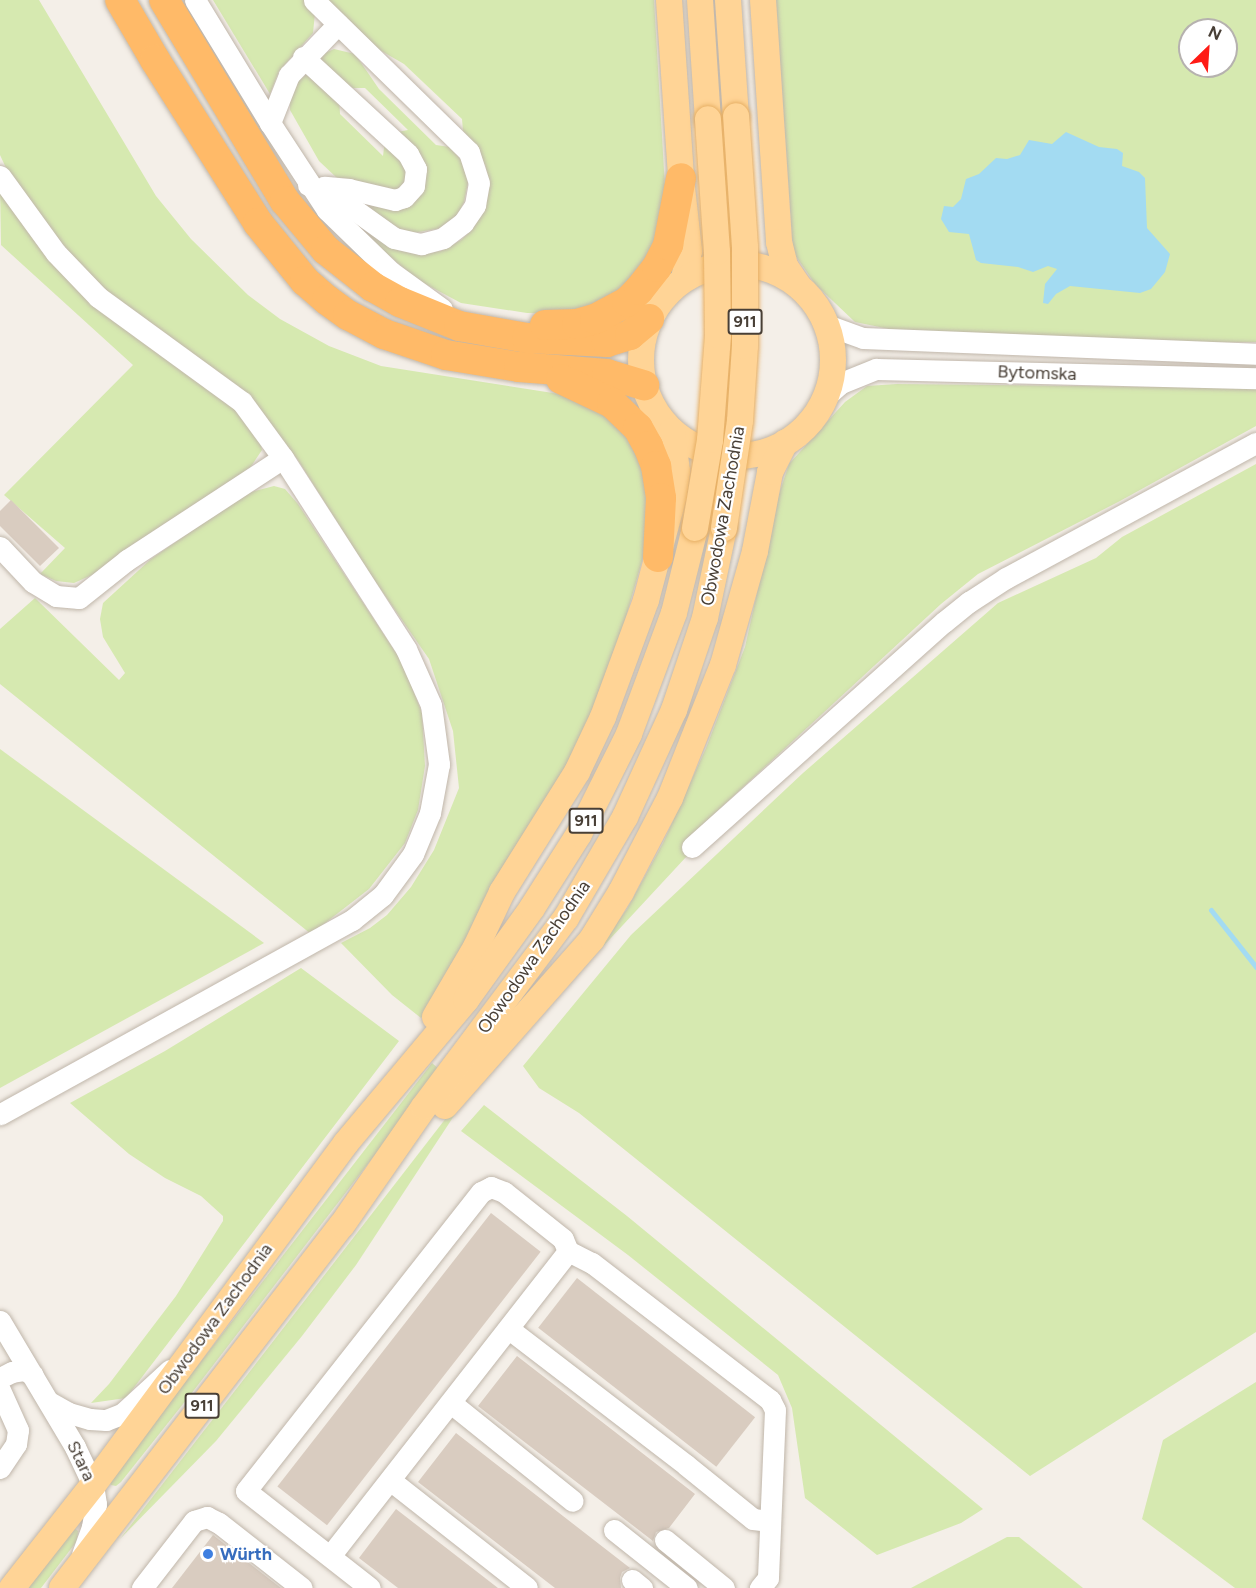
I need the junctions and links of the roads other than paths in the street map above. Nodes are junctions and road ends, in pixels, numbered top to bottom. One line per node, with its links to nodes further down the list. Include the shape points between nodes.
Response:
1 (120, 0): 22 (highway, via 240,196 285,258 312,287 348,315 411,345 466,360)
2 (164, 0): 17 (highway, via 297,218 349,269)
3 (195, 0): 11 (street)
4 (314, 0): 9 (street)
5 (669, 0): 13 (main road)
6 (700, 0): 33 (main road, Obwodowa Zachodnia / 911, bridge, via 717,252 718,335 710,440 695,528 674,613 629,734 579,834 472,992)
7 (728, 0): 35 (main road, Obwodowa Zachodnia / 911, bridge, via 745,247 745,346 740,422 705,618 645,776 566,918 424,1107)
8 (763, 0): 16 (main road, via 779,242 784,266)
9 (338, 24): 10 (street); 14 (street, via 469,152 477,172 477,195 471,213 453,233 432,243 412,244 385,233 342,200)
10 (303, 57): 11 (street, via 289,75); 14 (street, via 408,154 416,175 410,192 394,200 349,189)
11 (270, 123): 14 (street)
12 (0, 176): 29 (street, via 74,274 136,327 242,402)
13 (681, 178): 15 (main road, via 688,251); 18 (highway, via 671,234 662,258 639,290 610,312 577,324 552,326)
14 (308, 185): 18 (street, via 342,226 387,268)
15 (684, 279): 16 (main road, via 717,266 752,265 770,269); 19 (main road, via 664,297)
16 (800, 287): 20 (main road)
17 (400, 302): 18 (highway); 19 (highway, via 459,326 564,342 594,344 619,340)
18 (442, 309)
19 (649, 319): 24 (main road, via 640,363)
20 (827, 325): 21 (street, Bytomska, via 863,338); 25 (main road, via 833,361)
21 (1256, 354)
22 (539, 369): 24 (highway, via 607,374); 31 (highway, via 602,397 638,428 659,480)
23 (1256, 378): 25 (street, Bytomska, via 876,369 842,383)
24 (644, 385): 26 (main road, via 655,410)
25 (826, 396): 27 (main road, via 810,423)
26 (672, 431): 27 (main road, via 707,452 727,456 767,452); 31 (main road, via 676,482)
27 (785, 443): 35 (main road, via 770,472 739,612 703,721 670,798 604,924)
28 (1256, 443): 32 (street, via 1006,578 969,602)
29 (283, 458): 30 (street, via 127,560 79,598 56,596 33,582); 34 (street, via 406,649 431,705 439,764 430,813 413,854 383,895 352,920)
30 (0, 546)
31 (658, 557): 33 (main road, via 620,675 577,772 502,892 470,957)
32 (692, 847)
33 (402, 1075): 39 (main road, Obwodowa Zachodnia / 911)
34 (0, 1114)
35 (342, 1225): 54 (main road, Obwodowa Zachodnia / 911)
36 (568, 1251): 38 (street); 49 (street, via 592,1263 770,1400 775,1410); 52 (street, via 563,1239 504,1192 491,1187 481,1192 246,1491)
37 (0, 1321): 40 (street, Stara)
38 (509, 1329): 44 (street); 49 (street, via 753,1519)
39 (192, 1351): 43 (street, Stara, via 114,1417 90,1419); 47 (main road, Obwodowa Zachodnia / 911)
40 (33, 1375): 41 (street, via 26,1370); 43 (street, Stara)
41 (0, 1378)
42 (0, 1390): 45 (street, via 18,1430 16,1444)
43 (49, 1402): 47 (street, Stara)
44 (451, 1403): 46 (street); 48 (street)
45 (0, 1468)
46 (390, 1480): 52 (street); 58 (street)
47 (93, 1485): 53 (main road, 911); 54 (street, Stara, via 96,1504 92,1527 82,1554)
48 (573, 1501)
49 (770, 1521): 61 (street, via 768,1578)
50 (614, 1530): 59 (street)
51 (665, 1540): 60 (street)
52 (330, 1556): 57 (street)
53 (12, 1588)
54 (61, 1588)
55 (142, 1588): 56 (street, via 194,1521 207,1517)
56 (302, 1588)
57 (370, 1588)
58 (527, 1588)
59 (687, 1588)
60 (724, 1588)
61 (760, 1588)

